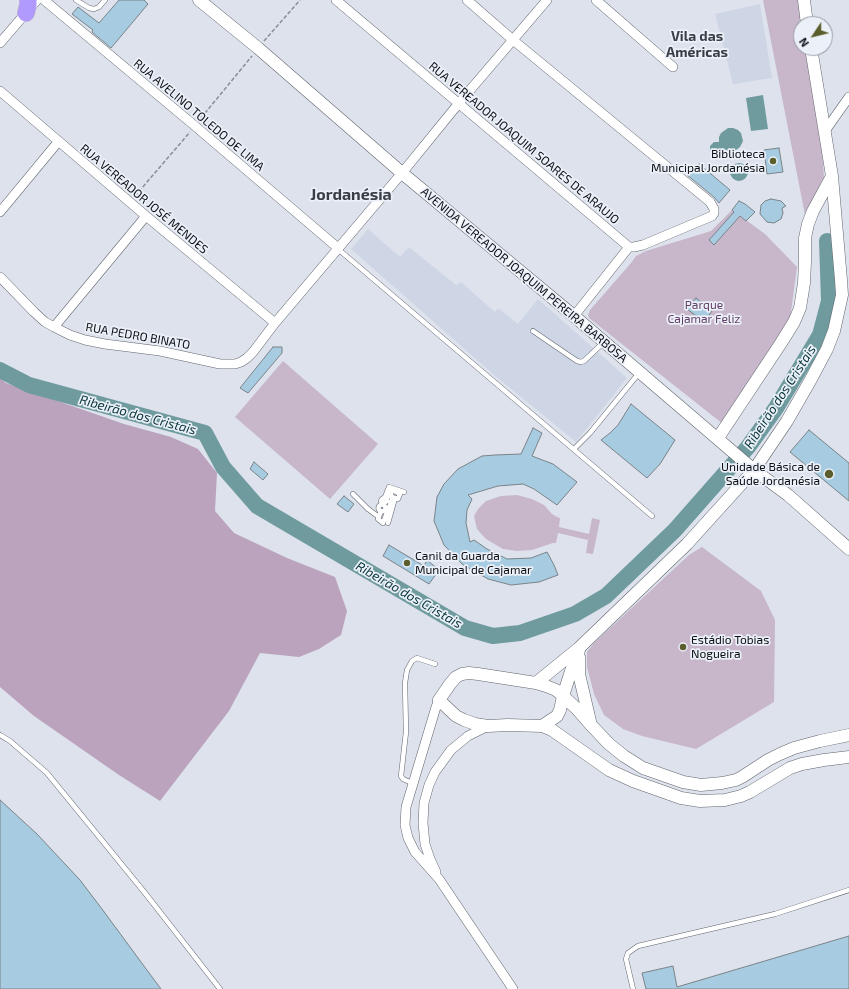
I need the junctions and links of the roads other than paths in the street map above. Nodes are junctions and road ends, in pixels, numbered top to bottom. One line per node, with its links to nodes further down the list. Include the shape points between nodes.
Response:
1 (37, 0): 11 (street)
2 (44, 0): 27 (street, RUA AVELINO TOLEDO DE LIMA)
3 (76, 0): 4 (lane, via 94,9)
4 (105, 0)
5 (200, 0): 22 (street, AVENIDA VEREADOR JOAQUIM PEREIRA BARBOSA)
6 (336, 0): 19 (street, RUA VEREADOR JOAQUIM SOARES DE ARAUJO)
7 (467, 0): 13 (street)
8 (548, 0): 13 (street, RUA PEDRO BINATO)
9 (596, 0): 16 (street)
10 (804, 0): 12 (street)
11 (27, 6): 14 (street)
12 (806, 16)
13 (513, 40): 19 (street, RUA PEDRO BINATO); 26 (street, via 710,202 714,210 712,216 643,245)
14 (0, 43)
15 (812, 56): 20 (street)
16 (673, 67)
17 (0, 91): 21 (street, RUA VEREADOR JOSÉ MENDES)
18 (849, 97): 20 (street)
19 (459, 103): 22 (street, RUA PEDRO BINATO); 26 (street, RUA VEREADOR JOAQUIM SOARES DE ARAUJO)
20 (825, 131): 23 (street)
21 (58, 142): 24 (street); 25 (street, RUA VEREADOR JOSÉ MENDES)
22 (402, 173): 27 (street, RUA PEDRO BINATO); 30 (street, AVENIDA VEREADOR JOAQUIM PEREIRA BARBOSA)
23 (832, 176): 29 (street); 36 (street, via 808,224 805,238 804,283 800,308 794,322)
24 (0, 212)
25 (146, 216): 31 (street, RUA VEREADOR JOSÉ MENDES); 32 (street)
26 (629, 247): 30 (street)
27 (338, 248): 31 (street, RUA PEDRO BINATO); 37 (lane)
28 (0, 277): 32 (street, RUA PEDRO BINATO, via 34,312)
29 (845, 277): 38 (street, via 834,331 827,349 787,421)
30 (574, 316): 34 (street, AVENIDA VEREADOR JOAQUIM PEREIRA BARBOSA)
31 (275, 323): 32 (street, RUA PEDRO BINATO, via 247,358 228,365 160,351 99,343 70,335)
32 (54, 327)
33 (533, 331): 34 (lane, via 581,362)
34 (604, 342): 35 (street, AVENIDA VEREADOR JOAQUIM PEREIRA BARBOSA)
35 (640, 372): 36 (street, AVENIDA VEREADOR JOAQUIM PEREIRA BARBOSA); 37 (lane)
36 (718, 438): 38 (street, AVENIDA VEREADOR JOAQUIM PEREIRA BARBOSA)
37 (574, 449): 41 (lane)
38 (752, 468): 44 (street, AVENIDA VEREADOR JOAQUIM PEREIRA BARBOSA, via 788,495); 45 (street, via 687,544)
39 (404, 492): 42 (lane, via 389,487 385,497 388,502 383,504 385,508 380,511)
40 (353, 494): 42 (lane)
41 (652, 516)
42 (379, 517): 43 (lane, via 383,523 393,497 390,496 392,490 400,494 398,499 395,498)
43 (388, 523)
44 (849, 549)
45 (579, 649): 47 (street); 48 (street); 50 (street, via 579,674)
46 (435, 664): 56 (lane, via 418,658 407,670 406,732 401,776)
47 (536, 683): 48 (street, via 556,690); 49 (street, via 462,674 456,677)
48 (564, 696): 50 (street); 52 (street, via 557,716)
49 (439, 700): 51 (street, via 456,716); 56 (street)
50 (590, 724): 54 (street, via 609,744 643,768 682,782 701,785 736,780 768,760 794,748)
51 (488, 726): 52 (street); 57 (street, via 468,736 451,750 429,785 424,803 425,844)
52 (542, 726): 55 (street, via 552,730 609,770 681,798 700,801 725,800 741,796 790,768 802,764)
53 (0, 735): 59 (lane, via 47,773)
54 (849, 735)
55 (849, 758)
56 (412, 783): 57 (street, via 406,807 405,825 408,838 415,852)
57 (439, 879): 60 (street)
58 (849, 890): 61 (lane, via 775,914 638,946 628,953 626,959)
59 (220, 989)
60 (513, 989)
61 (634, 989)

